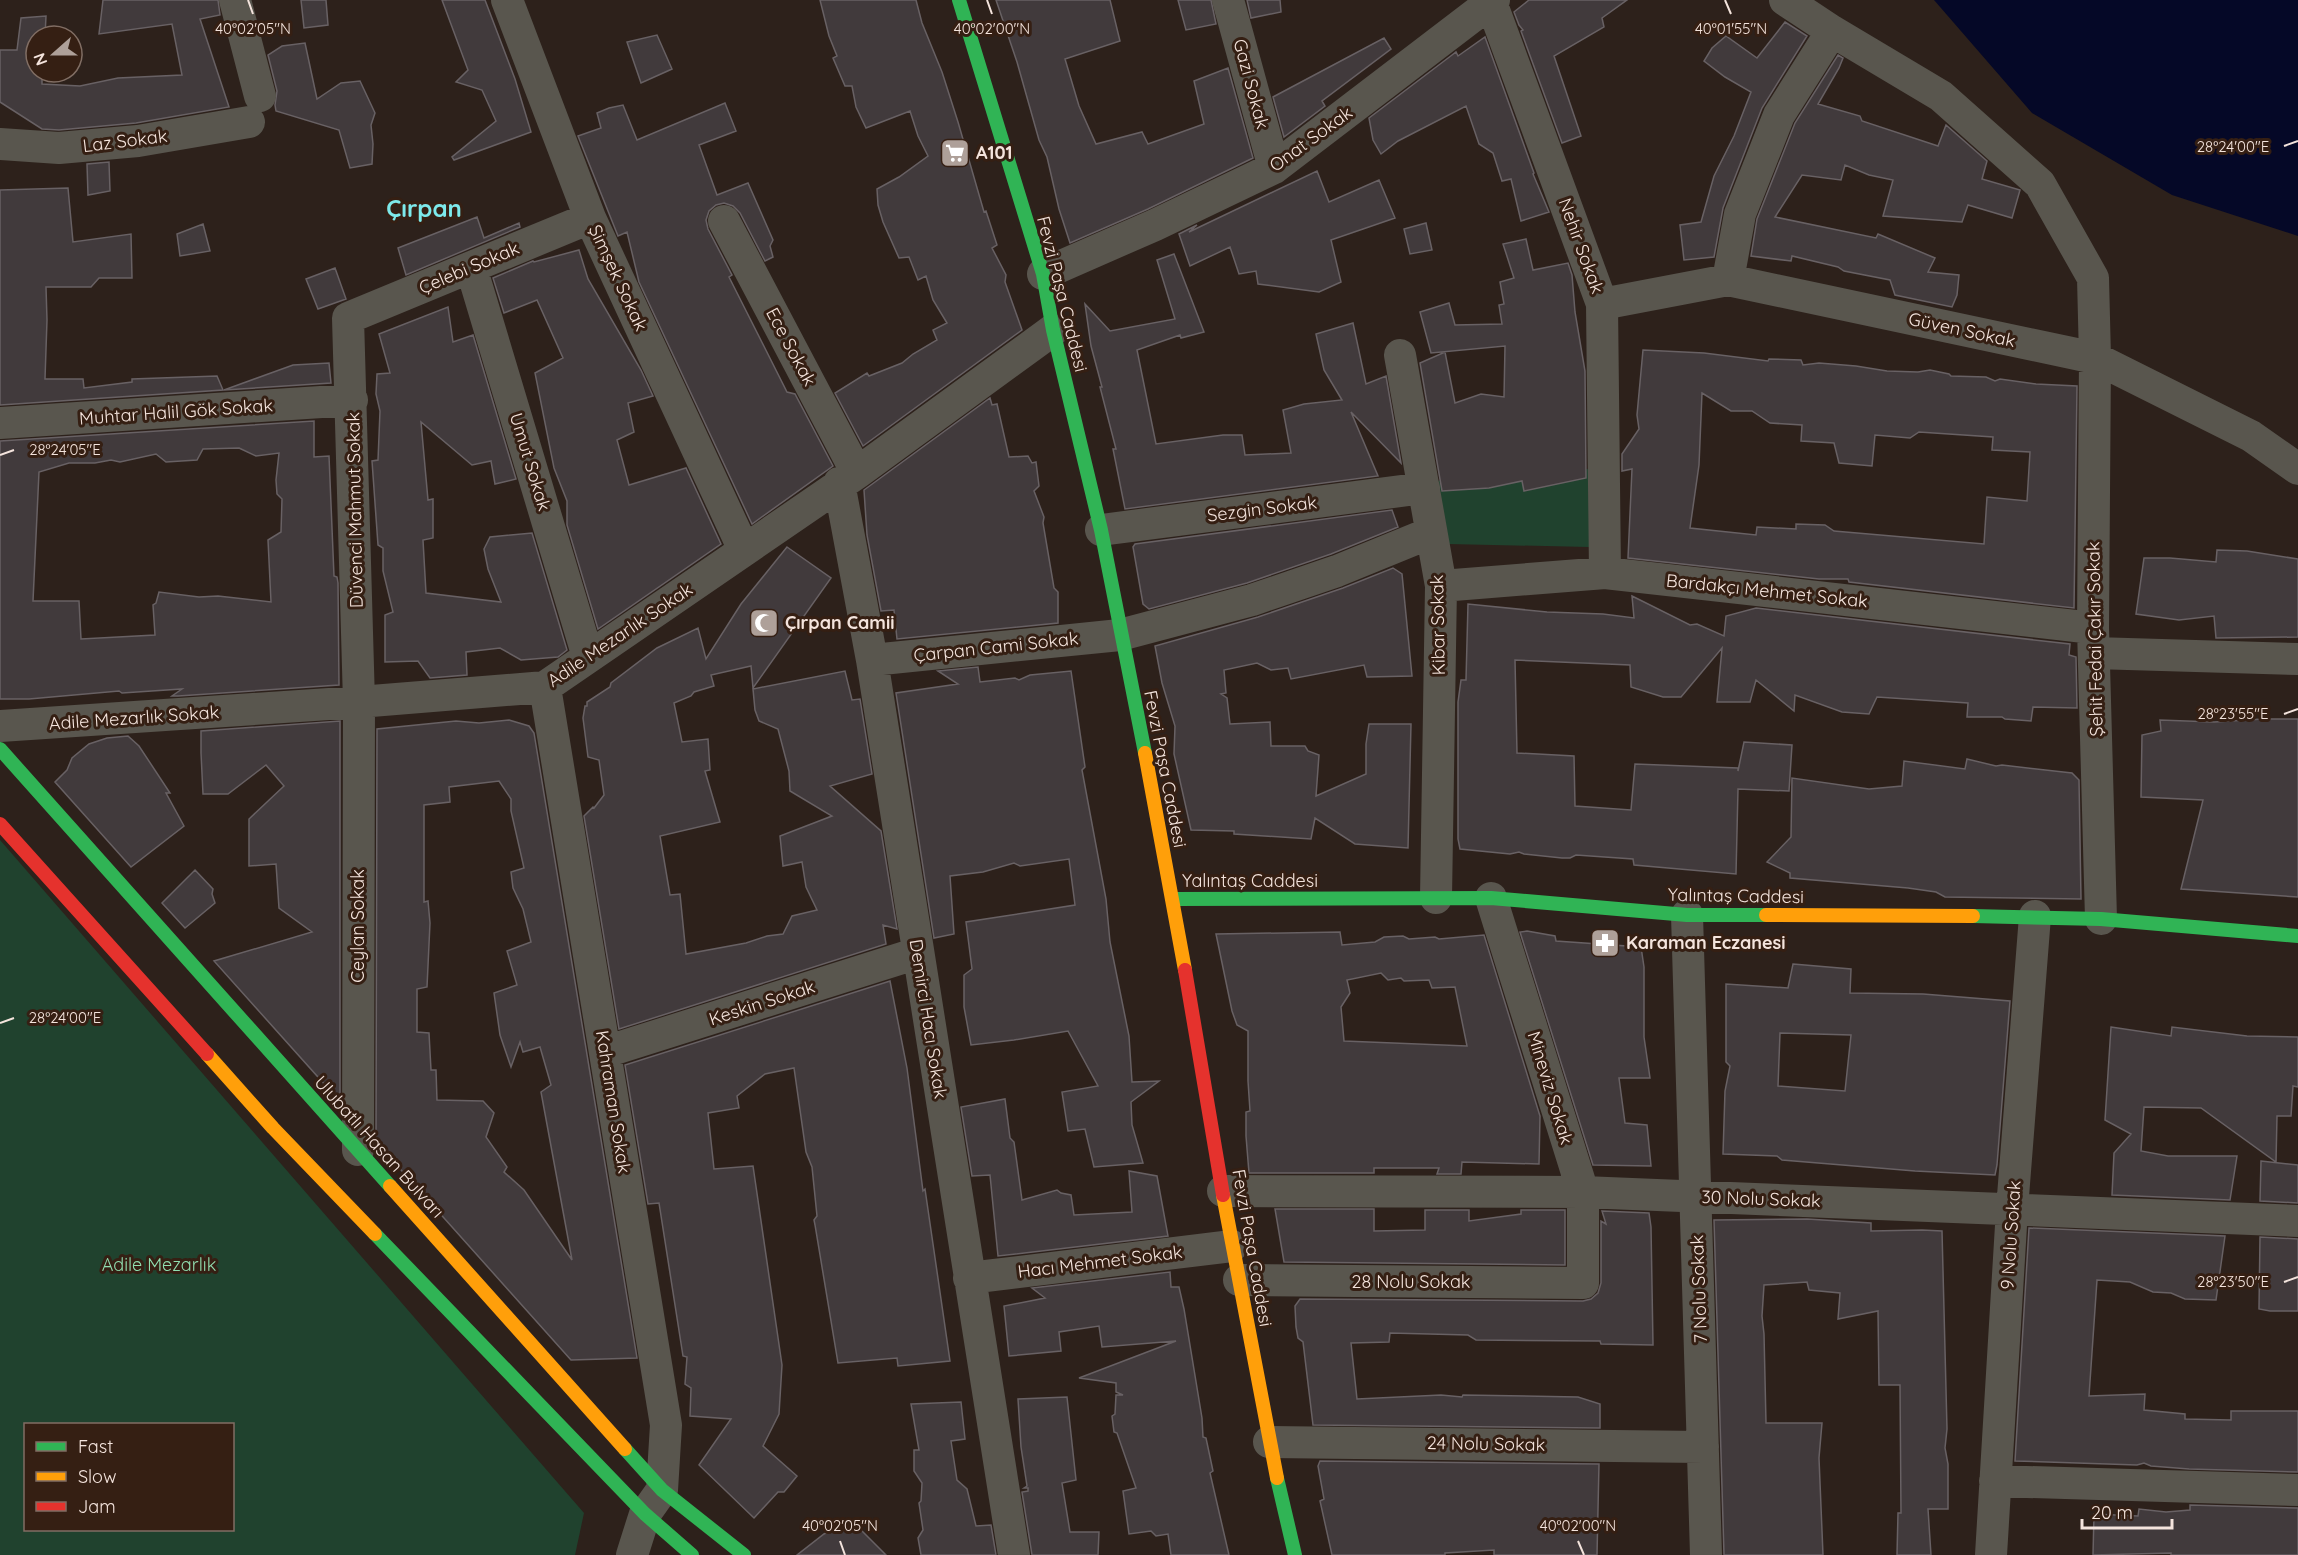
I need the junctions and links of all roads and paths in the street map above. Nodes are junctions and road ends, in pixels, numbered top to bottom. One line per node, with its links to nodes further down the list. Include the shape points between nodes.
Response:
1 (236, 0): 8 (street, Laz Sokak, via 254,109 138,141 59,148)
2 (507, 0): 10 (street, Şimşek Sokak)
3 (959, 0): 13 (main road, Fevzi Paşa Caddesi)
4 (1228, 0): 9 (street, Gazi Sokak)
5 (1785, 0): 7 (street, Şehit Fedai Çakır Sokak)
6 (1492, 1): 9 (street, Onat Sokak); 15 (street, Nehir Sokak)
7 (1832, 31): 14 (street, via 1779,115 1740,214); 19 (street, Şehit Fedai Çakır Sokak, via 1941,96 2040,184 2093,278)
8 (0, 144)
9 (1274, 168): 13 (street, Onat Sokak)
10 (590, 218): 12 (street, Çelebi Sokak); 27 (street, Şimşek Sokak)
11 (724, 221): 23 (street, Ece Sokak)
12 (471, 267): 16 (street, Çelebi Sokak); 32 (street, Umut Sokak)
13 (1043, 274): 17 (main road, Fevzi Paşa Caddesi)
14 (1728, 280): 15 (street, Güven Sokak); 19 (street, Güven Sokak)
15 (1602, 304): 28 (street, Nehir Sokak)
16 (348, 318): 20 (street, Düvenci Mahmut Sokak)
17 (1053, 330): 23 (street, Adile Mezarlık Sokak); 25 (main road, Fevzi Paşa Caddesi)
18 (1400, 355): 24 (street, Kibar Sokak)
19 (2095, 358): 22 (street, Güven Sokak, via 2251,436); 31 (street, Şehit Fedai Çakır Sokak)
20 (352, 400): 21 (street, Muhtar Halil Gök Sokak); 36 (street, Düvenci Mahmut Sokak)
21 (0, 423)
22 (2298, 469)
23 (848, 478): 27 (street, Adile Mezarlık Sokak); 34 (street, Demirci Hacı Sokak)
24 (1424, 488): 25 (street, Sezgin Sokak); 26 (street, Kibar Sokak)
25 (1101, 530): 30 (main road, Fevzi Paşa Caddesi)
26 (1430, 532): 29 (street, Kibar Sokak); 30 (street, via 1337,571 1252,600)
27 (744, 550): 32 (street, Adile Mezarlık Sokak)
28 (1605, 573): 29 (street, Bardakçı Mehmet Sokak); 31 (street, Bardakçı Mehmet Sokak)
29 (1441, 586): 40 (street, Kibar Sokak)
30 (1120, 635): 34 (street, Çarpan Cami Sokak); 42 (main road, Fevzi Paşa Caddesi)
31 (2094, 640): 33 (street, Bardakçı Mehmet Sokak); 45 (street, Şehit Fedai Çakır Sokak)
32 (588, 657): 35 (street, Adile Mezarlık Sokak)
33 (2298, 659)
34 (872, 660): 47 (street, Demirci Hacı Sokak)
35 (545, 687): 36 (street, Adile Mezarlık Sokak); 48 (street, Kahraman Sokak)
36 (359, 702): 37 (street, Adile Mezarlık Sokak); 49 (street, Ceylan Sokak)
37 (0, 726)
38 (0, 749): 49 (main road, Ulubatlı Hasan Bulvarı)
39 (0, 824): 63 (main road, Ulubatlı Hasan Bulvarı, via 273,1128)
40 (1436, 898): 41 (main road, Yalıntaş Caddesi); 42 (main road, Yalıntaş Caddesi)
41 (1491, 898): 43 (main road, Yalıntaş Caddesi); 51 (street, Mineviz Sokak)
42 (1173, 899): 50 (main road, Fevzi Paşa Caddesi)
43 (1687, 915): 44 (main road, Yalıntaş Caddesi); 52 (street, 7 Nolu Sokak)
44 (2035, 916): 45 (main road, Yalıntaş Caddesi); 53 (street, 9 Nolu Sokak)
45 (2101, 919): 46 (main road, Yalıntaş Caddesi)
46 (2298, 936)
47 (918, 953): 48 (street, Keskin Sokak); 56 (street, Demirci Hacı Sokak)
48 (605, 1052): 63 (street, Kahraman Sokak, via 666,1425)
49 (357, 1150): 63 (main road, Ulubatlı Hasan Bulvarı)
50 (1223, 1191): 51 (street, 30 Nolu Sokak); 55 (main road, Fevzi Paşa Caddesi)
51 (1583, 1192): 52 (street, 30 Nolu Sokak); 58 (street, Mineviz Sokak)
52 (1696, 1197): 53 (street, 30 Nolu Sokak); 60 (street, 7 Nolu Sokak)
53 (2012, 1209): 54 (street, 30 Nolu Sokak); 61 (street, 9 Nolu Sokak)
54 (2298, 1221)
55 (1232, 1246): 56 (street, Hacı Mehmet Sokak); 57 (main road, Fevzi Paşa Caddesi)
56 (969, 1278): 67 (street, Demirci Hacı Sokak)
57 (1239, 1281): 58 (street, 28 Nolu Sokak); 59 (main road, Fevzi Paşa Caddesi)
58 (1583, 1283)
59 (1269, 1442): 60 (street, 24 Nolu Sokak); 68 (main road, Fevzi Paşa Caddesi)
60 (1703, 1447): 69 (street, 7 Nolu Sokak)
61 (1995, 1481): 62 (street); 70 (street, 9 Nolu Sokak)
62 (2298, 1490)
63 (654, 1502): 64 (street, Kahraman Sokak); 65 (main road, Ulubatlı Hasan Bulvarı); 66 (main road, Ulubatlı Hasan Bulvarı)
64 (632, 1555)
65 (693, 1555)
66 (744, 1555)
67 (1014, 1555)
68 (1295, 1555)
69 (1706, 1555)
70 (1991, 1555)

